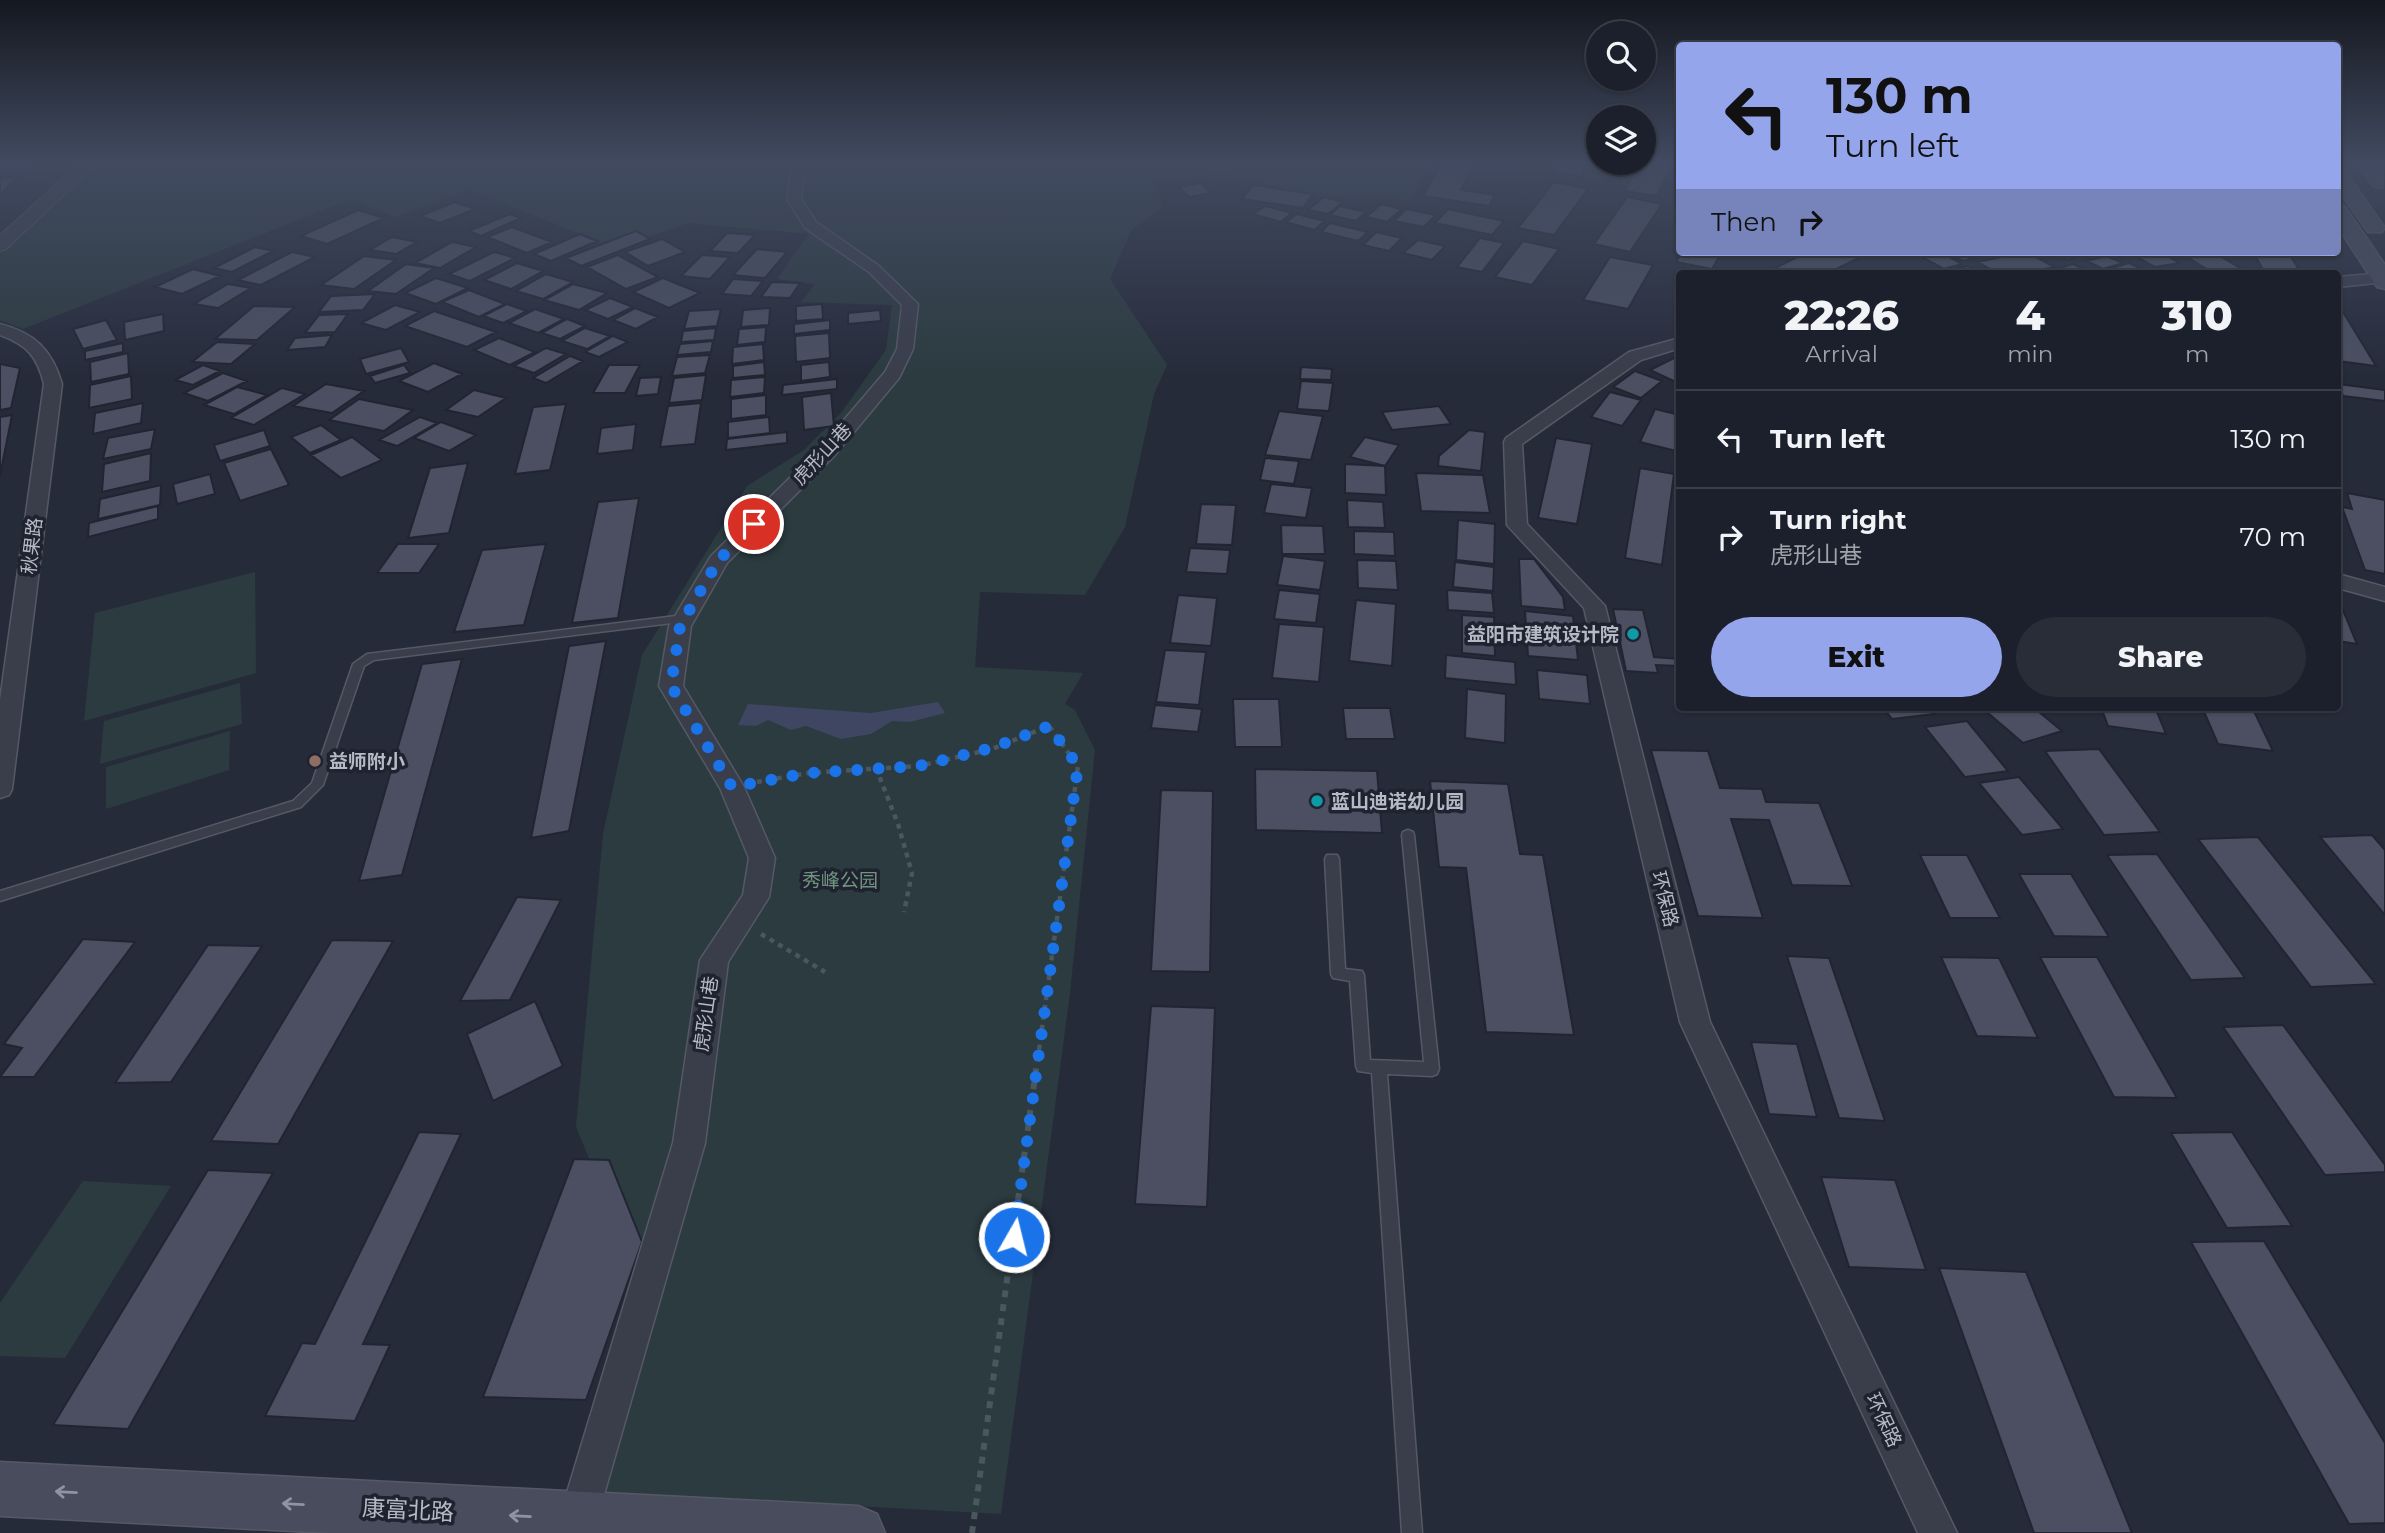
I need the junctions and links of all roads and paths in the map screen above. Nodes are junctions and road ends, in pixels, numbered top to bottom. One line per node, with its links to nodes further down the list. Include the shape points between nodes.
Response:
1 (822, 234): 9 (street, 虎形山巷, via 874,269 910,304 905,349 893,374 827,452 718,561)
2 (2353, 234): 3 (main road)
3 (2384, 280): 4 (street)
4 (2341, 282)
5 (0, 329): 12 (street, 秋果路, via 22,337 45,354 52,384)
6 (1676, 344): 25 (street, 环保路, via 1635,356 1513,442 1517,525 1594,606 1695,1022)
7 (2341, 581): 8 (street)
8 (2385, 594)
9 (684, 619): 11 (street, 虎形山巷, via 671,686); 15 (lane, via 371,657 359,664 317,785 297,804)
10 (876, 768): 11 (path, via 808,773); 16 (path, via 912,873); 23 (path, via 919,766 980,751 1049,726 1078,766)
11 (732, 787): 17 (street, 虎形山巷, via 762,858 756,897)
12 (0, 789)
13 (1408, 835): 19 (lane, via 1432,1069)
14 (1332, 859): 19 (lane, via 1338,974 1357,975 1363,1066)
15 (0, 896)
16 (904, 912)
17 (740, 921): 18 (path); 21 (street, 虎形山巷, via 714,960 689,1143)
18 (825, 972)
19 (1379, 1067): 24 (lane)
20 (0, 1489): 21 (main road, 康富北路, one-way to 20)
21 (578, 1519): 22 (main road, 康富北路)
22 (858, 1533)
23 (972, 1533)
24 (1412, 1533)
25 (1938, 1533)

